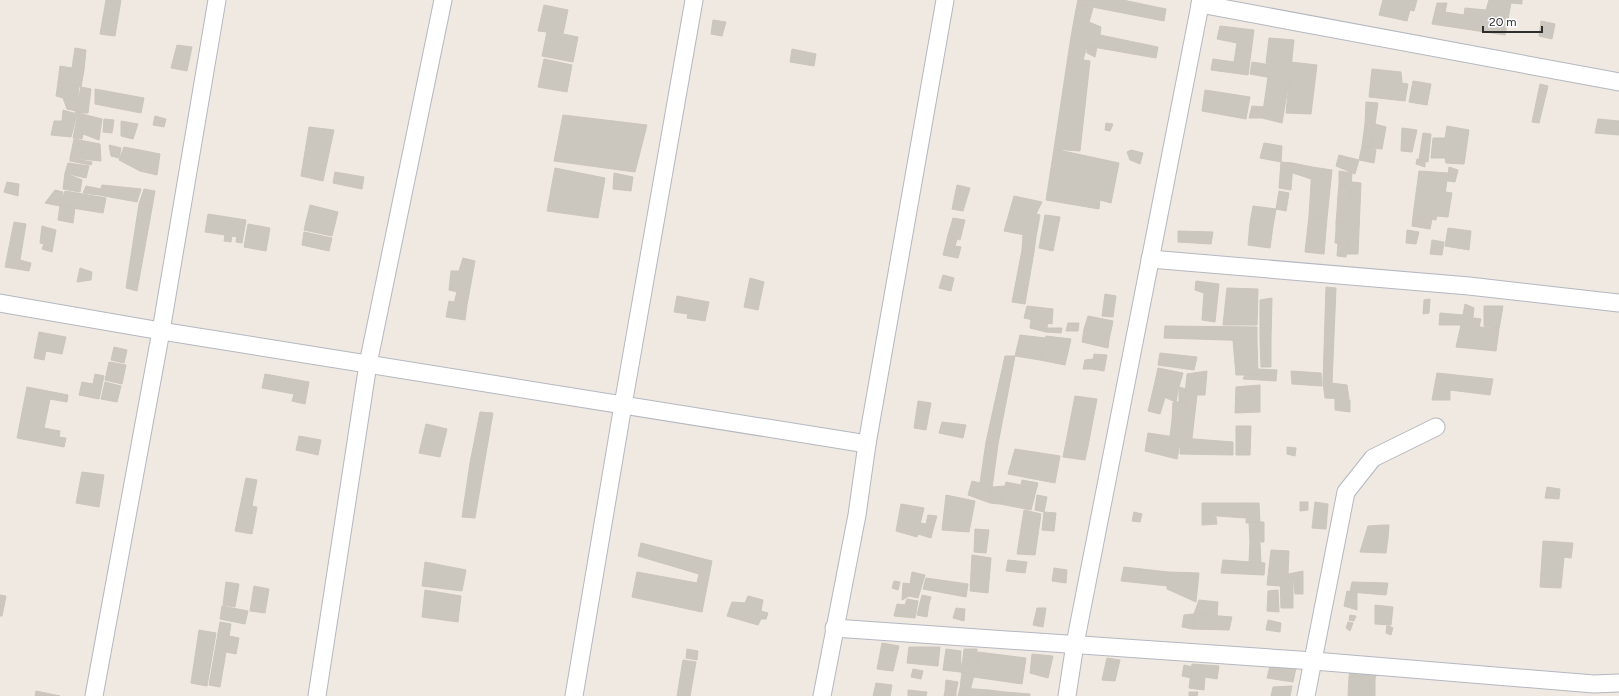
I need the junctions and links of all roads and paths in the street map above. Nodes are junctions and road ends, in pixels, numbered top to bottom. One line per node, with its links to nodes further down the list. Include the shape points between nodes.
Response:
1 (217, 0): 10 (street)
2 (443, 0): 11 (street)
3 (694, 0): 12 (street)
4 (946, 0): 14 (street)
5 (1200, 2): 6 (street); 7 (street)
6 (1619, 82)
7 (1150, 259): 9 (street, via 1469,286); 16 (street)
8 (0, 303): 10 (street)
9 (1619, 303)
10 (160, 331): 11 (street); 20 (street)
11 (368, 364): 12 (street); 21 (street)
12 (623, 405): 14 (street); 22 (street)
13 (1436, 427): 17 (street, via 1373,458 1346,492)
14 (867, 444): 15 (street)
15 (834, 628): 16 (street); 23 (street)
16 (1075, 644): 17 (street); 24 (street)
17 (1314, 661): 19 (street); 25 (street)
18 (1619, 682): 19 (street)
19 (1593, 690)
20 (94, 696)
21 (317, 696)
22 (574, 696)
23 (822, 696)
24 (1066, 696)
25 (1306, 696)

